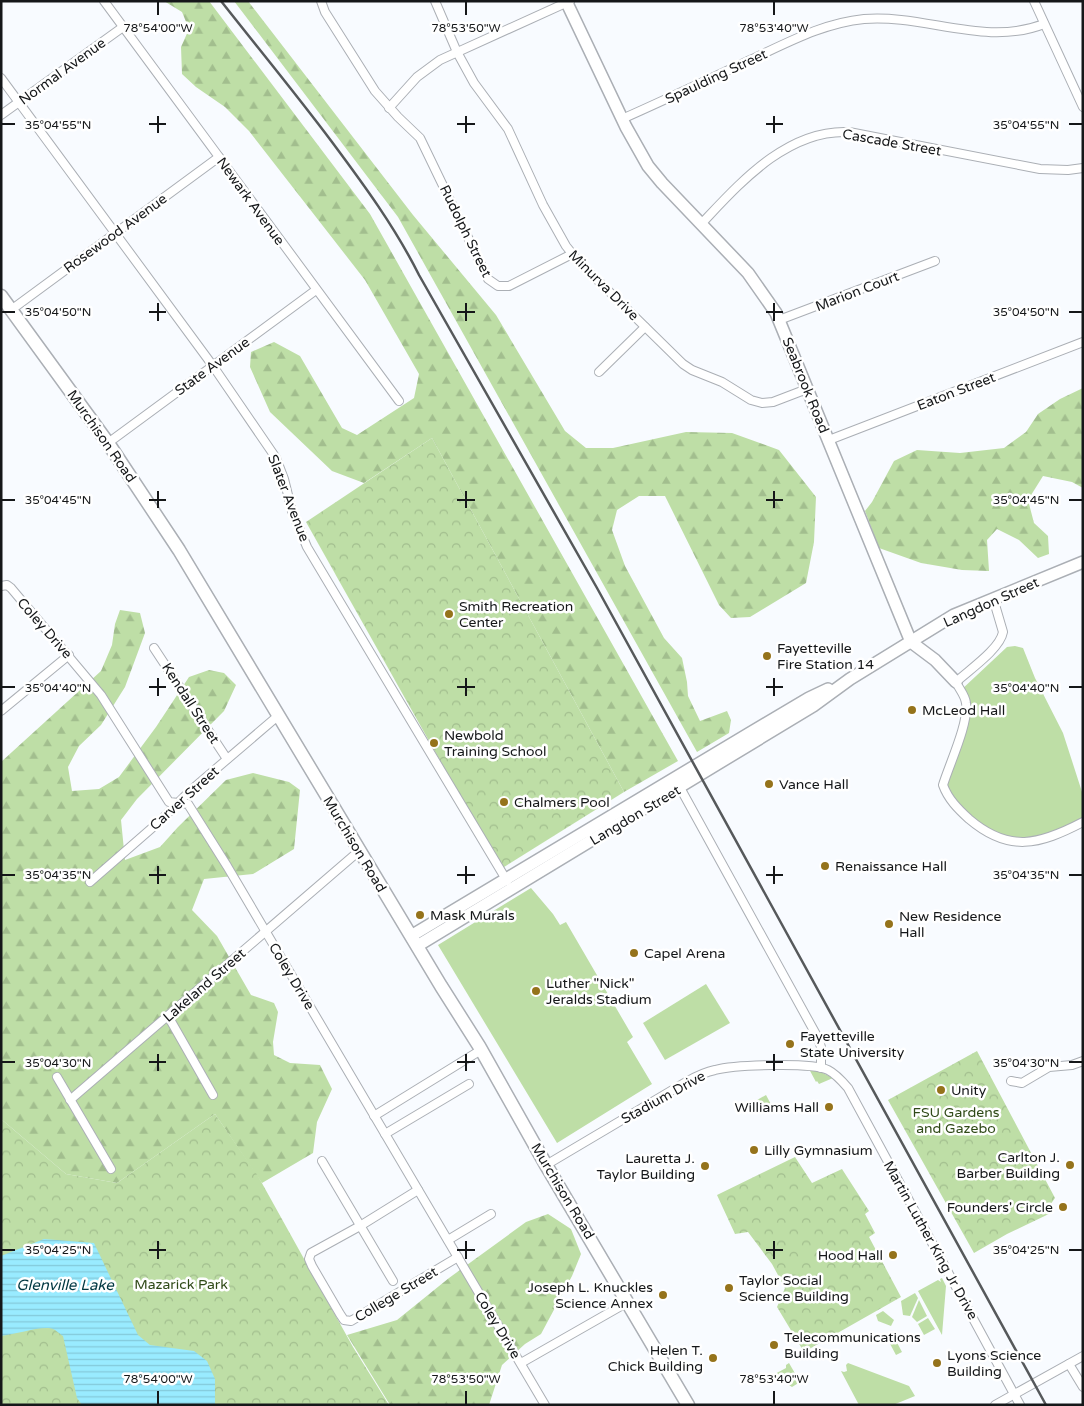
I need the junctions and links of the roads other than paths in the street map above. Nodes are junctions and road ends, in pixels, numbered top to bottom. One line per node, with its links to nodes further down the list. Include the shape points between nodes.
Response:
1 (104, 1): 7 (street, Newark Avenue)
2 (321, 1): 12 (street, via 375,91)
3 (435, 1): 8 (street, Minurva Drive)
4 (1034, 1): 6 (street)
5 (568, 2): 8 (street); 14 (street, Seabrook Road)
6 (1044, 24): 11 (street); 14 (street, Spaulding Street, via 1023,31 989,33 902,19 847,22 810,33)
7 (123, 27): 10 (street, Normal Avenue); 15 (street, Newark Avenue)
8 (457, 52): 12 (street, via 421,73); 19 (street, Minurva Drive, via 483,97 508,129 543,205)
9 (1, 78): 10 (street, Slater Avenue)
10 (19, 102): 13 (street, Normal Avenue); 18 (street, Slater Avenue)
11 (1083, 107)
12 (390, 108): 19 (street, Rudolph Street, via 420,138 492,283 509,286)
13 (1, 115)
14 (622, 119): 17 (street, Seabrook Road, via 648,166)
15 (219, 157): 18 (street, Rosewood Avenue); 21 (street, Newark Avenue)
16 (1083, 168): 17 (street, Cascade Street, via 1040,169 849,132 832,133 785,149 745,178)
17 (702, 223): 24 (street, Seabrook Road, via 748,273)
18 (115, 234): 23 (street, Rosewood Avenue); 27 (street, Slater Avenue)
19 (572, 254): 25 (street, Minurva Drive)
20 (935, 261): 24 (street, Marion Court)
21 (316, 290): 27 (street, State Avenue); 30 (street, Newark Avenue)
22 (1, 296): 23 (main road, Murchison Road)
23 (11, 310): 32 (main road, Murchison Road)
24 (779, 320): 29 (street, Seabrook Road)
25 (645, 327): 28 (street); 29 (street, Minurva Drive, via 683,364 756,402 773,402)
26 (1083, 342): 31 (street, Eaton Street)
27 (213, 366): 32 (street, State Avenue); 47 (street, Slater Avenue, via 276,458 307,547)
28 (599, 372)
29 (807, 389): 31 (street, Seabrook Road)
30 (398, 401)
31 (829, 440): 36 (street, Seabrook Road)
32 (108, 443): 41 (main road, Murchison Road, via 179,550)
33 (1083, 562): 35 (street, Langdon Street)
34 (1, 586): 38 (street, Coley Drive, via 11,588)
35 (993, 598): 36 (street, Langdon Street, via 954,615); 39 (street, via 1002,637)
36 (911, 642): 39 (street, Seabrook Road); 43 (street, Langdon Street, via 813,706)
37 (154, 648): 42 (street, Kendall Street)
38 (68, 655): 40 (street); 44 (street, Coley Drive, via 101,695 169,802)
39 (956, 682): 45 (street, via 965,698 966,716 943,785 947,796 980,828 1011,841 1044,840)
40 (1, 711)
41 (279, 715): 42 (street, Carver Street); 46 (main road, Murchison Road)
42 (227, 759): 44 (street, Carver Street)
43 (678, 783): 47 (street, Langdon Street); 49 (street, Langdon Street); 55 (street, via 818,1038)
44 (178, 803): 48 (street, Carver Street); 50 (street, Coley Drive, via 188,804)
45 (1080, 824)
46 (359, 851): 50 (street, Lakeland Street); 51 (main road, Murchison Road)
47 (506, 878): 49 (street, Slater Avenue); 51 (street, Langdon Street)
48 (90, 882)
49 (512, 889): 51 (street, Langdon Street)
50 (266, 932): 52 (street, Lakeland Street); 61 (street, Coley Drive)
51 (414, 941): 53 (main road, Murchison Road)
52 (168, 1016): 59 (street); 60 (street, Lakeland Street)
53 (481, 1050): 61 (street); 64 (main road, Murchison Road)
54 (1083, 1061): 57 (street, via 1072,1066 1049,1067 1022,1083)
55 (820, 1068): 64 (street, Stadium Drive, via 736,1066 706,1072); 77 (street, Martin Luther King Jr Drive, via 838,1077 848,1088)
56 (57, 1077): 60 (street)
57 (1010, 1081)
58 (469, 1084): 62 (street)
59 (213, 1094)
60 (70, 1100): 65 (street)
61 (374, 1116): 62 (street, Coley Drive)
62 (385, 1134): 66 (street, Coley Drive)
63 (322, 1161): 68 (street)
64 (546, 1165): 72 (main road, Murchison Road)
65 (111, 1169)
66 (418, 1190): 68 (street); 69 (street, Coley Drive)
67 (492, 1214): 69 (street)
68 (360, 1226): 70 (street, College Street, via 311,1253 309,1260 344,1320 351,1321); 71 (street)
69 (448, 1240): 70 (street, Coley Drive)
70 (458, 1257): 74 (street, Coley Drive)
71 (393, 1282)
72 (628, 1302): 74 (street); 79 (main road, Murchison Road)
73 (1083, 1356): 75 (street)
74 (521, 1364): 78 (street, Coley Drive)
75 (1070, 1364): 76 (street); 77 (street)
76 (1083, 1387)
77 (1014, 1394): 80 (street); 81 (street, Martin Luther King Jr Drive)
78 (546, 1405)
79 (688, 1405)
80 (995, 1405)
81 (1020, 1405)

